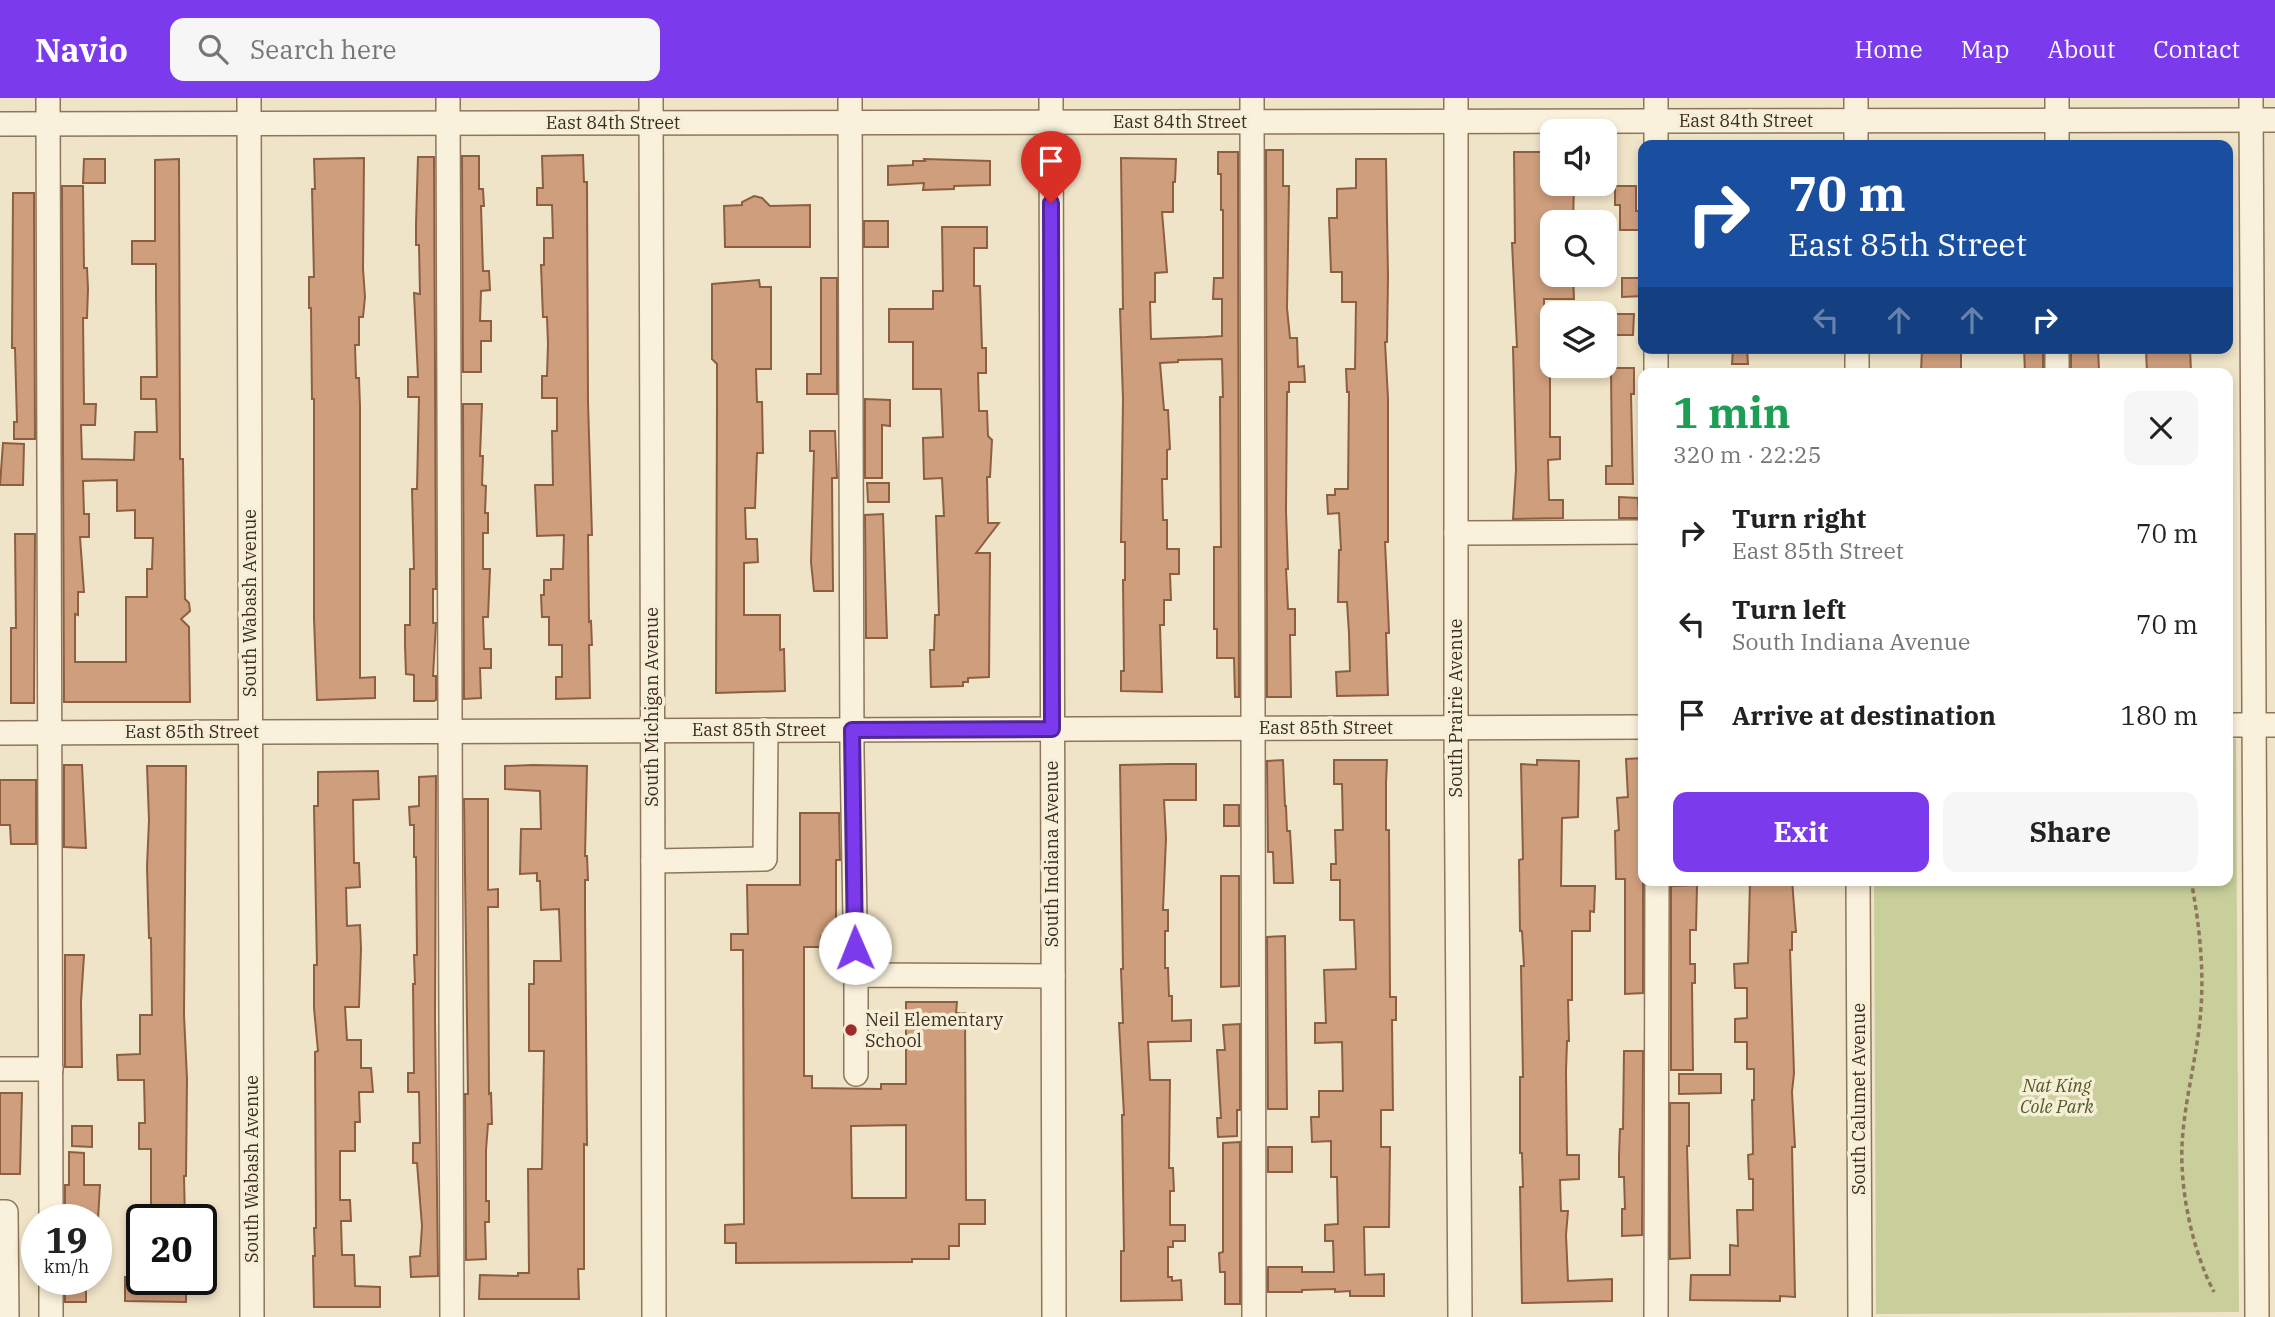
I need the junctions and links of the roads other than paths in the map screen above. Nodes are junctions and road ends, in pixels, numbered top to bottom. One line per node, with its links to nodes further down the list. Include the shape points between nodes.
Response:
1 (48, 98): 22 (street)
2 (249, 98): 23 (street, South Wabash Avenue)
3 (448, 98): 24 (street)
4 (651, 98): 18 (street, South Michigan Avenue)
5 (850, 98): 19 (street)
6 (1051, 98): 20 (street, South Indiana Avenue)
7 (1252, 98): 15 (street)
8 (1456, 98): 16 (street, South Prairie Avenue)
9 (1656, 98): 17 (street)
10 (1856, 98): 14 (street)
11 (2067, 109): 12 (street, East 84th Street); 14 (street, East 84th Street); 27 (street)
12 (2251, 109): 13 (street, East 84th Street); 31 (street)
13 (2275, 120)
14 (1856, 121): 17 (street, East 84th Street); 26 (street)
15 (1252, 122): 16 (street, East 84th Street); 20 (street, East 84th Street); 33 (street)
16 (1456, 122): 17 (street, East 84th Street); 29 (street, South Prairie Avenue)
17 (1657, 122): 25 (street)
18 (651, 123): 19 (street, East 84th Street); 24 (street, East 84th Street); 36 (street, South Michigan Avenue)
19 (850, 123): 20 (street, East 84th Street); 38 (street)
20 (1051, 123): 35 (street, South Indiana Avenue)
21 (0, 124): 22 (street, East 84th Street)
22 (48, 124): 23 (street, East 84th Street); 42 (street)
23 (249, 124): 24 (street, East 84th Street); 40 (street, South Wabash Avenue)
24 (448, 124): 39 (street)
25 (1656, 140)
26 (1856, 140)
27 (2058, 140)
28 (1638, 532): 29 (street)
29 (1456, 533): 34 (street, South Prairie Avenue)
30 (2233, 725): 31 (street)
31 (2265, 725): 65 (street)
32 (1638, 727): 34 (street, East 85th Street)
33 (1253, 728): 34 (street, East 85th Street); 35 (street, East 85th Street); 61 (street)
34 (1456, 728): 62 (street, South Prairie Avenue)
35 (1052, 729): 38 (street, East 85th Street); 47 (street, South Indiana Avenue)
36 (652, 730): 37 (street, East 85th Street); 39 (street, East 85th Street); 43 (street, South Michigan Avenue)
37 (766, 730): 38 (street, East 85th Street); 43 (street, via 765,859)
38 (852, 730): 46 (street)
39 (450, 731): 40 (street, East 85th Street); 58 (street)
40 (250, 732): 42 (street, East 85th Street); 57 (street, South Wabash Avenue)
41 (0, 733): 42 (street, East 85th Street)
42 (50, 733): 49 (street)
43 (653, 861): 59 (street, South Michigan Avenue)
44 (1657, 886): 63 (street)
45 (1858, 886): 64 (street, South Calumet Avenue)
46 (856, 975): 47 (street); 50 (street)
47 (1053, 976): 60 (street, South Indiana Avenue)
48 (0, 1069): 49 (street)
49 (51, 1069): 51 (street)
50 (856, 1074)
51 (51, 1204)
52 (0, 1212): 53 (street, via 6,1212)
53 (3, 1273): 55 (street)
54 (51, 1295): 56 (street)
55 (7, 1317)
56 (51, 1317)
57 (252, 1317)
58 (452, 1317)
59 (654, 1317)
60 (1054, 1317)
61 (1254, 1317)
62 (1460, 1317)
63 (1656, 1317)
64 (1860, 1317)
65 (2257, 1317)

